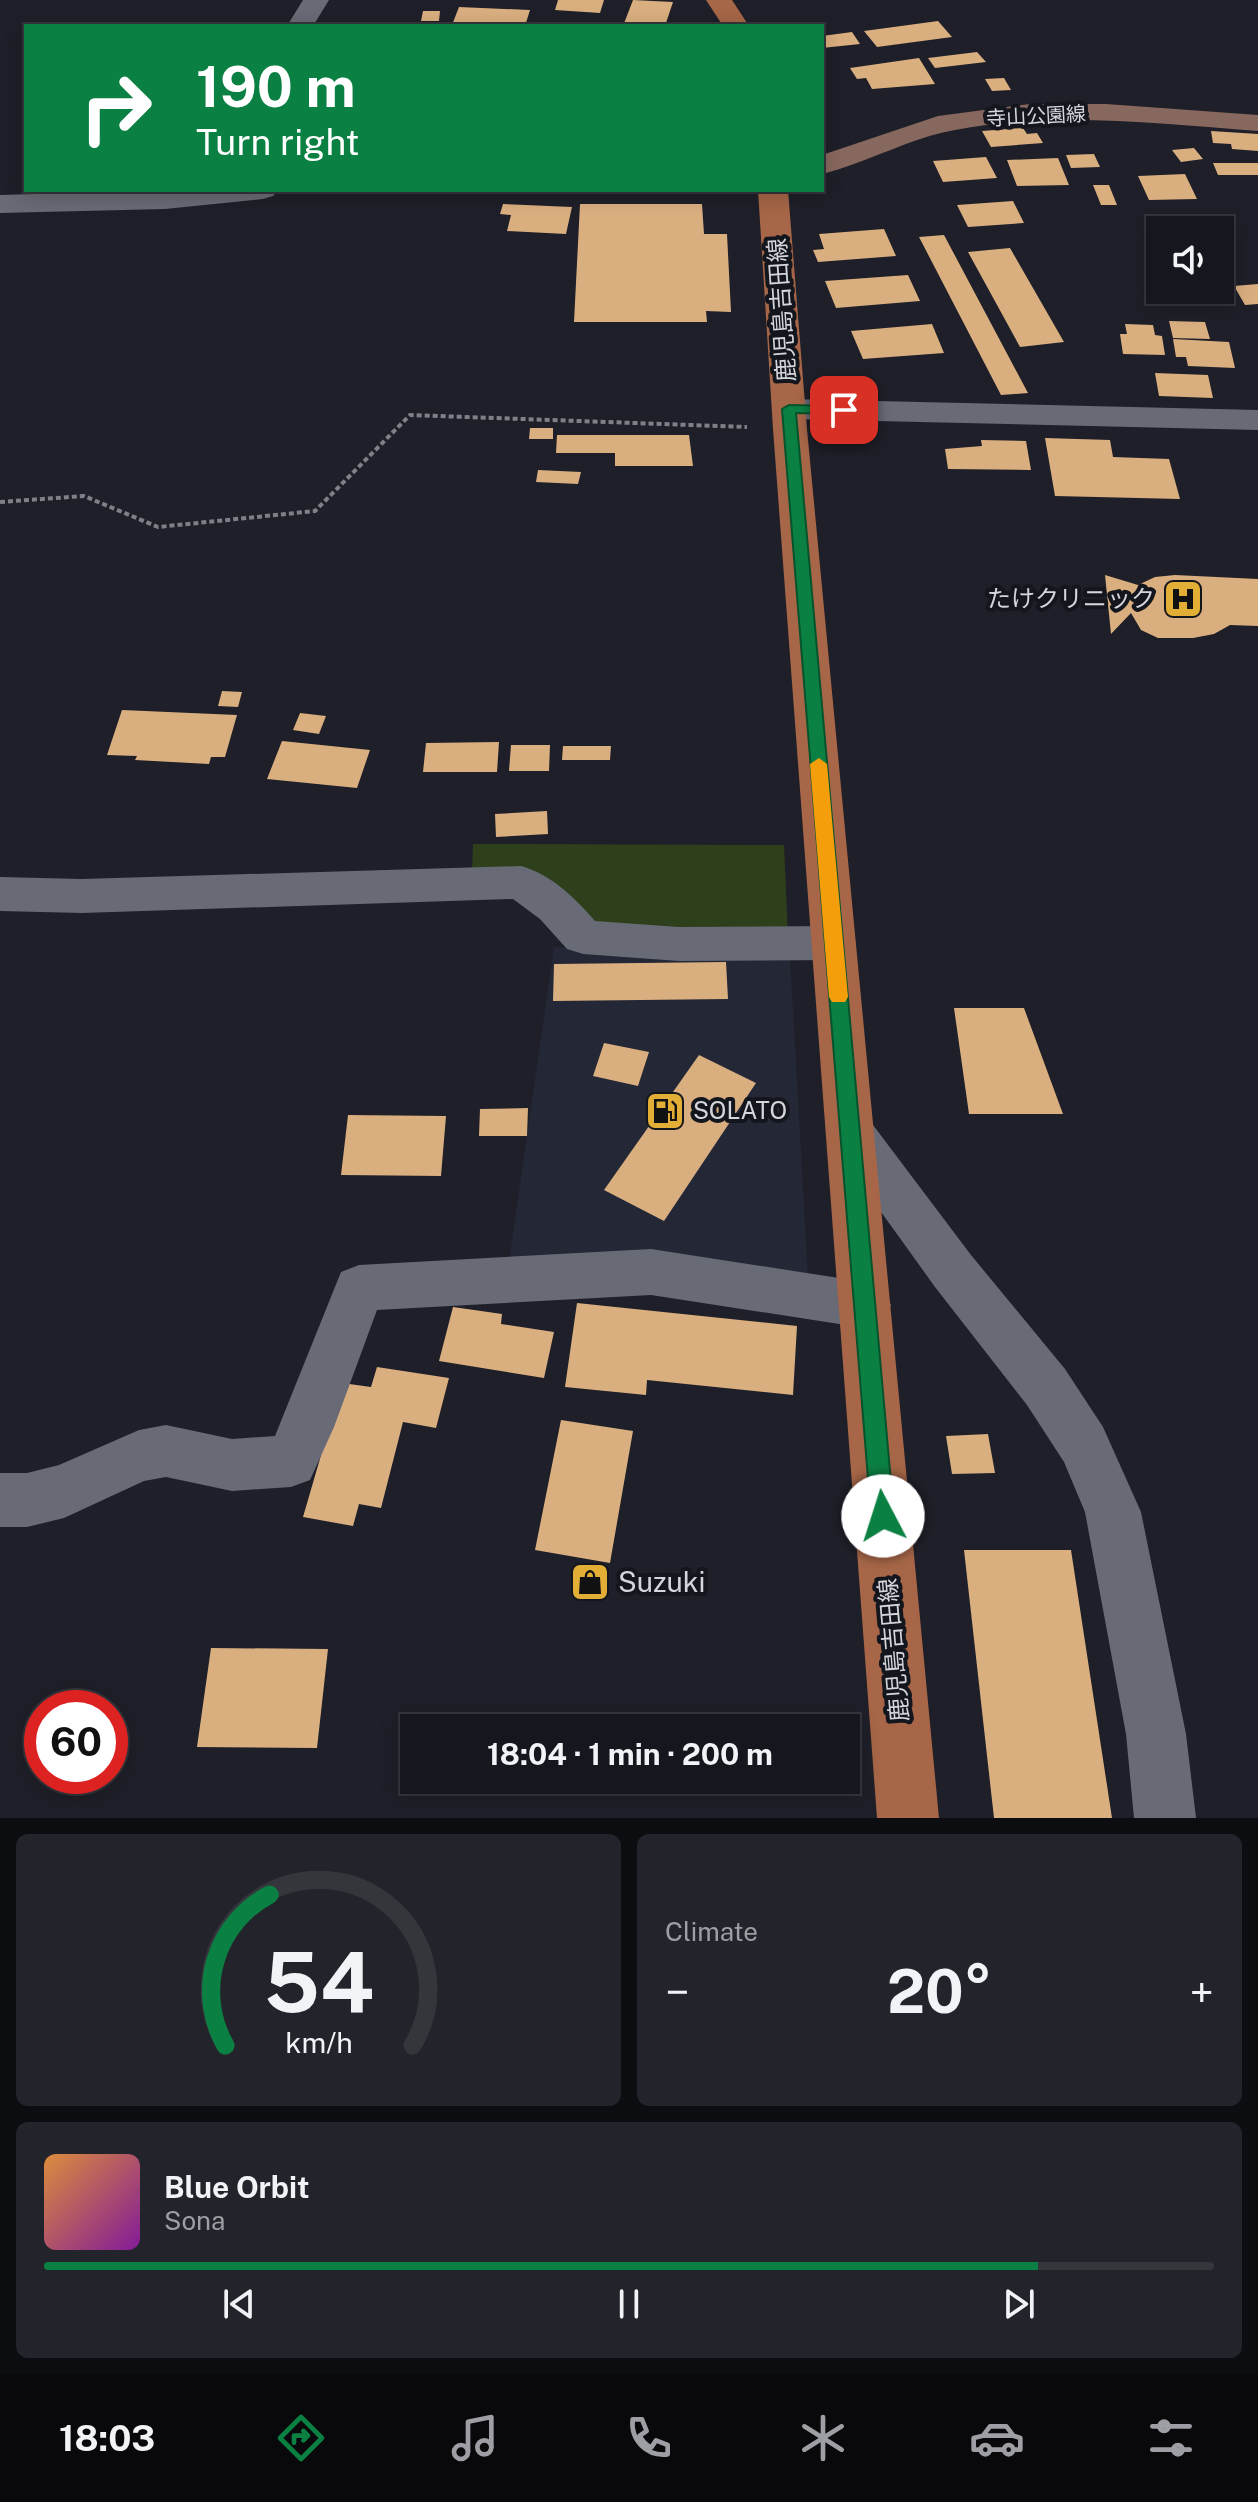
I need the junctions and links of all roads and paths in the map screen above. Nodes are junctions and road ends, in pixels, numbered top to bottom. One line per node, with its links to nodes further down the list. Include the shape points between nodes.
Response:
1 (316, 0): 3 (street)
2 (719, 0): 4 (main road)
3 (300, 24)
4 (735, 24)
5 (1258, 123): 6 (main road, 寺山公園線, via 1063,111 1007,114 915,131)
6 (824, 164)
7 (250, 192): 9 (street, via 118,203)
8 (773, 192): 10 (main road, 鹿児島吉田線)
9 (0, 204)
10 (790, 419): 11 (street); 12 (path, via 410,415 315,511 158,527 84,496); 14 (main road, 鹿児島吉田線)
11 (1258, 420)
12 (0, 502)
13 (0, 894): 14 (street, via 324,891 521,882 556,907 583,937 679,944)
14 (834, 943): 15 (main road, 鹿児島吉田線)
15 (850, 1131): 16 (main road, 鹿児島吉田線); 19 (street, via 1046,1387 1084,1445 1113,1512 1156,1734)
16 (865, 1305): 17 (street, via 651,1272 359,1288 291,1461 232,1465 166,1451 139,1456 64,1491); 18 (main road, 鹿児島吉田線)
17 (0, 1500)
18 (908, 1818)
19 (1165, 1818)

